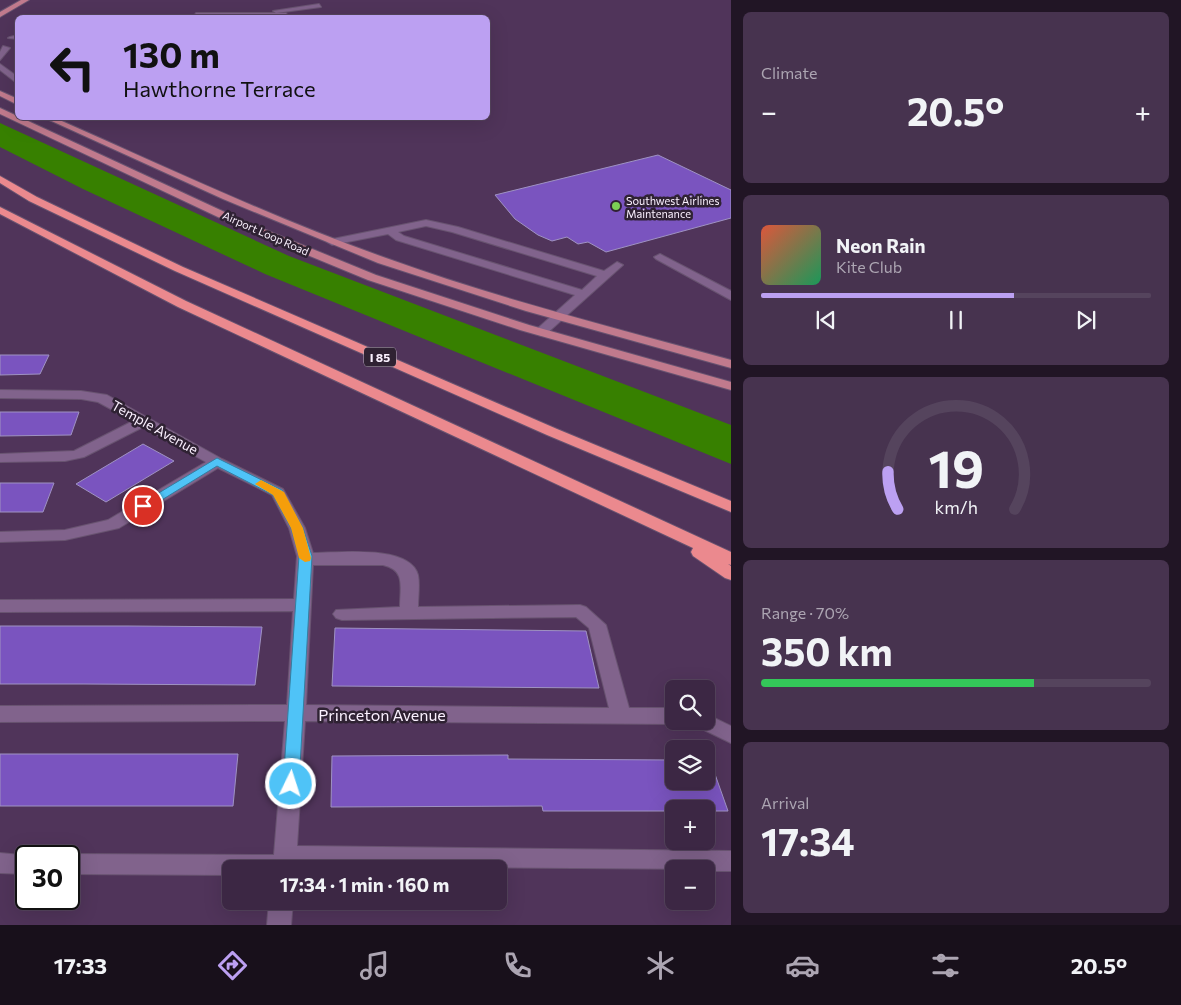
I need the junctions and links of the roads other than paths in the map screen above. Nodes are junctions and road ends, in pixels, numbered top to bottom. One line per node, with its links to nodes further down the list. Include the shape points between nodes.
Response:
1 (26, 0): 3 (main road)
2 (204, 6): 4 (street)
3 (1, 14)
4 (195, 15)
5 (260, 15): 6 (street, via 319,6 319,9)
6 (291, 15)
7 (6, 48): 8 (street)
8 (0, 58)
9 (0, 66): 10 (street)
10 (15, 79)
11 (0, 94): 12 (main road)
12 (15, 102)
13 (0, 111): 14 (main road, Airport Loop Road)
14 (15, 118)
15 (19, 120): 29 (main road, Airport Loop Road, via 322,258)
16 (54, 120): 22 (main road, Airport Loop Road)
17 (0, 168): 19 (highway, via 22,181)
18 (0, 179): 19 (highway, I 85)
19 (33, 199): 36 (highway, I 85, via 188,273)
20 (0, 210): 37 (highway, I 85, via 182,304)
21 (388, 229): 22 (street); 25 (street, via 415,223 438,224); 26 (street, via 400,238)
22 (332, 242): 28 (main road, Airport Loop Road)
23 (660, 257): 27 (street)
24 (617, 265): 25 (street)
25 (605, 275): 26 (street)
26 (583, 294): 28 (street)
27 (731, 296)
28 (557, 316): 29 (street); 30 (main road, Airport Loop Road)
29 (541, 332): 31 (main road, Airport Loop Road)
30 (731, 364)
31 (731, 386)
32 (0, 394): 33 (street, Temple Avenue, via 102,398)
33 (143, 421): 34 (street, via 65,458); 35 (street, Temple Avenue)
34 (0, 458)
35 (217, 462): 38 (street, via 113,524 65,535); 39 (street, Temple Avenue, via 278,492 297,528)
36 (731, 507)
37 (676, 535): 40 (highway, I 85); 41 (highway)
38 (0, 537)
39 (305, 559): 42 (street, Temple Avenue); 44 (street, via 383,559 399,563 409,575)
40 (731, 559)
41 (731, 574)
42 (302, 605): 43 (street); 46 (street, Temple Avenue)
43 (0, 606)
44 (409, 613): 45 (street); 48 (street, via 580,612 598,624)
45 (342, 614)
46 (296, 713): 47 (street, Princeton Avenue); 48 (street, Princeton Avenue); 52 (street, Temple Avenue)
47 (0, 714)
48 (621, 715): 49 (street, Princeton Avenue)
49 (665, 716)
50 (715, 727): 51 (street)
51 (731, 735)
52 (284, 860)
53 (731, 861): 54 (street)
54 (507, 862)
55 (222, 863): 58 (street)
56 (0, 864): 57 (street)
57 (15, 864)
58 (80, 864)
59 (280, 910): 60 (street)
60 (279, 925)

